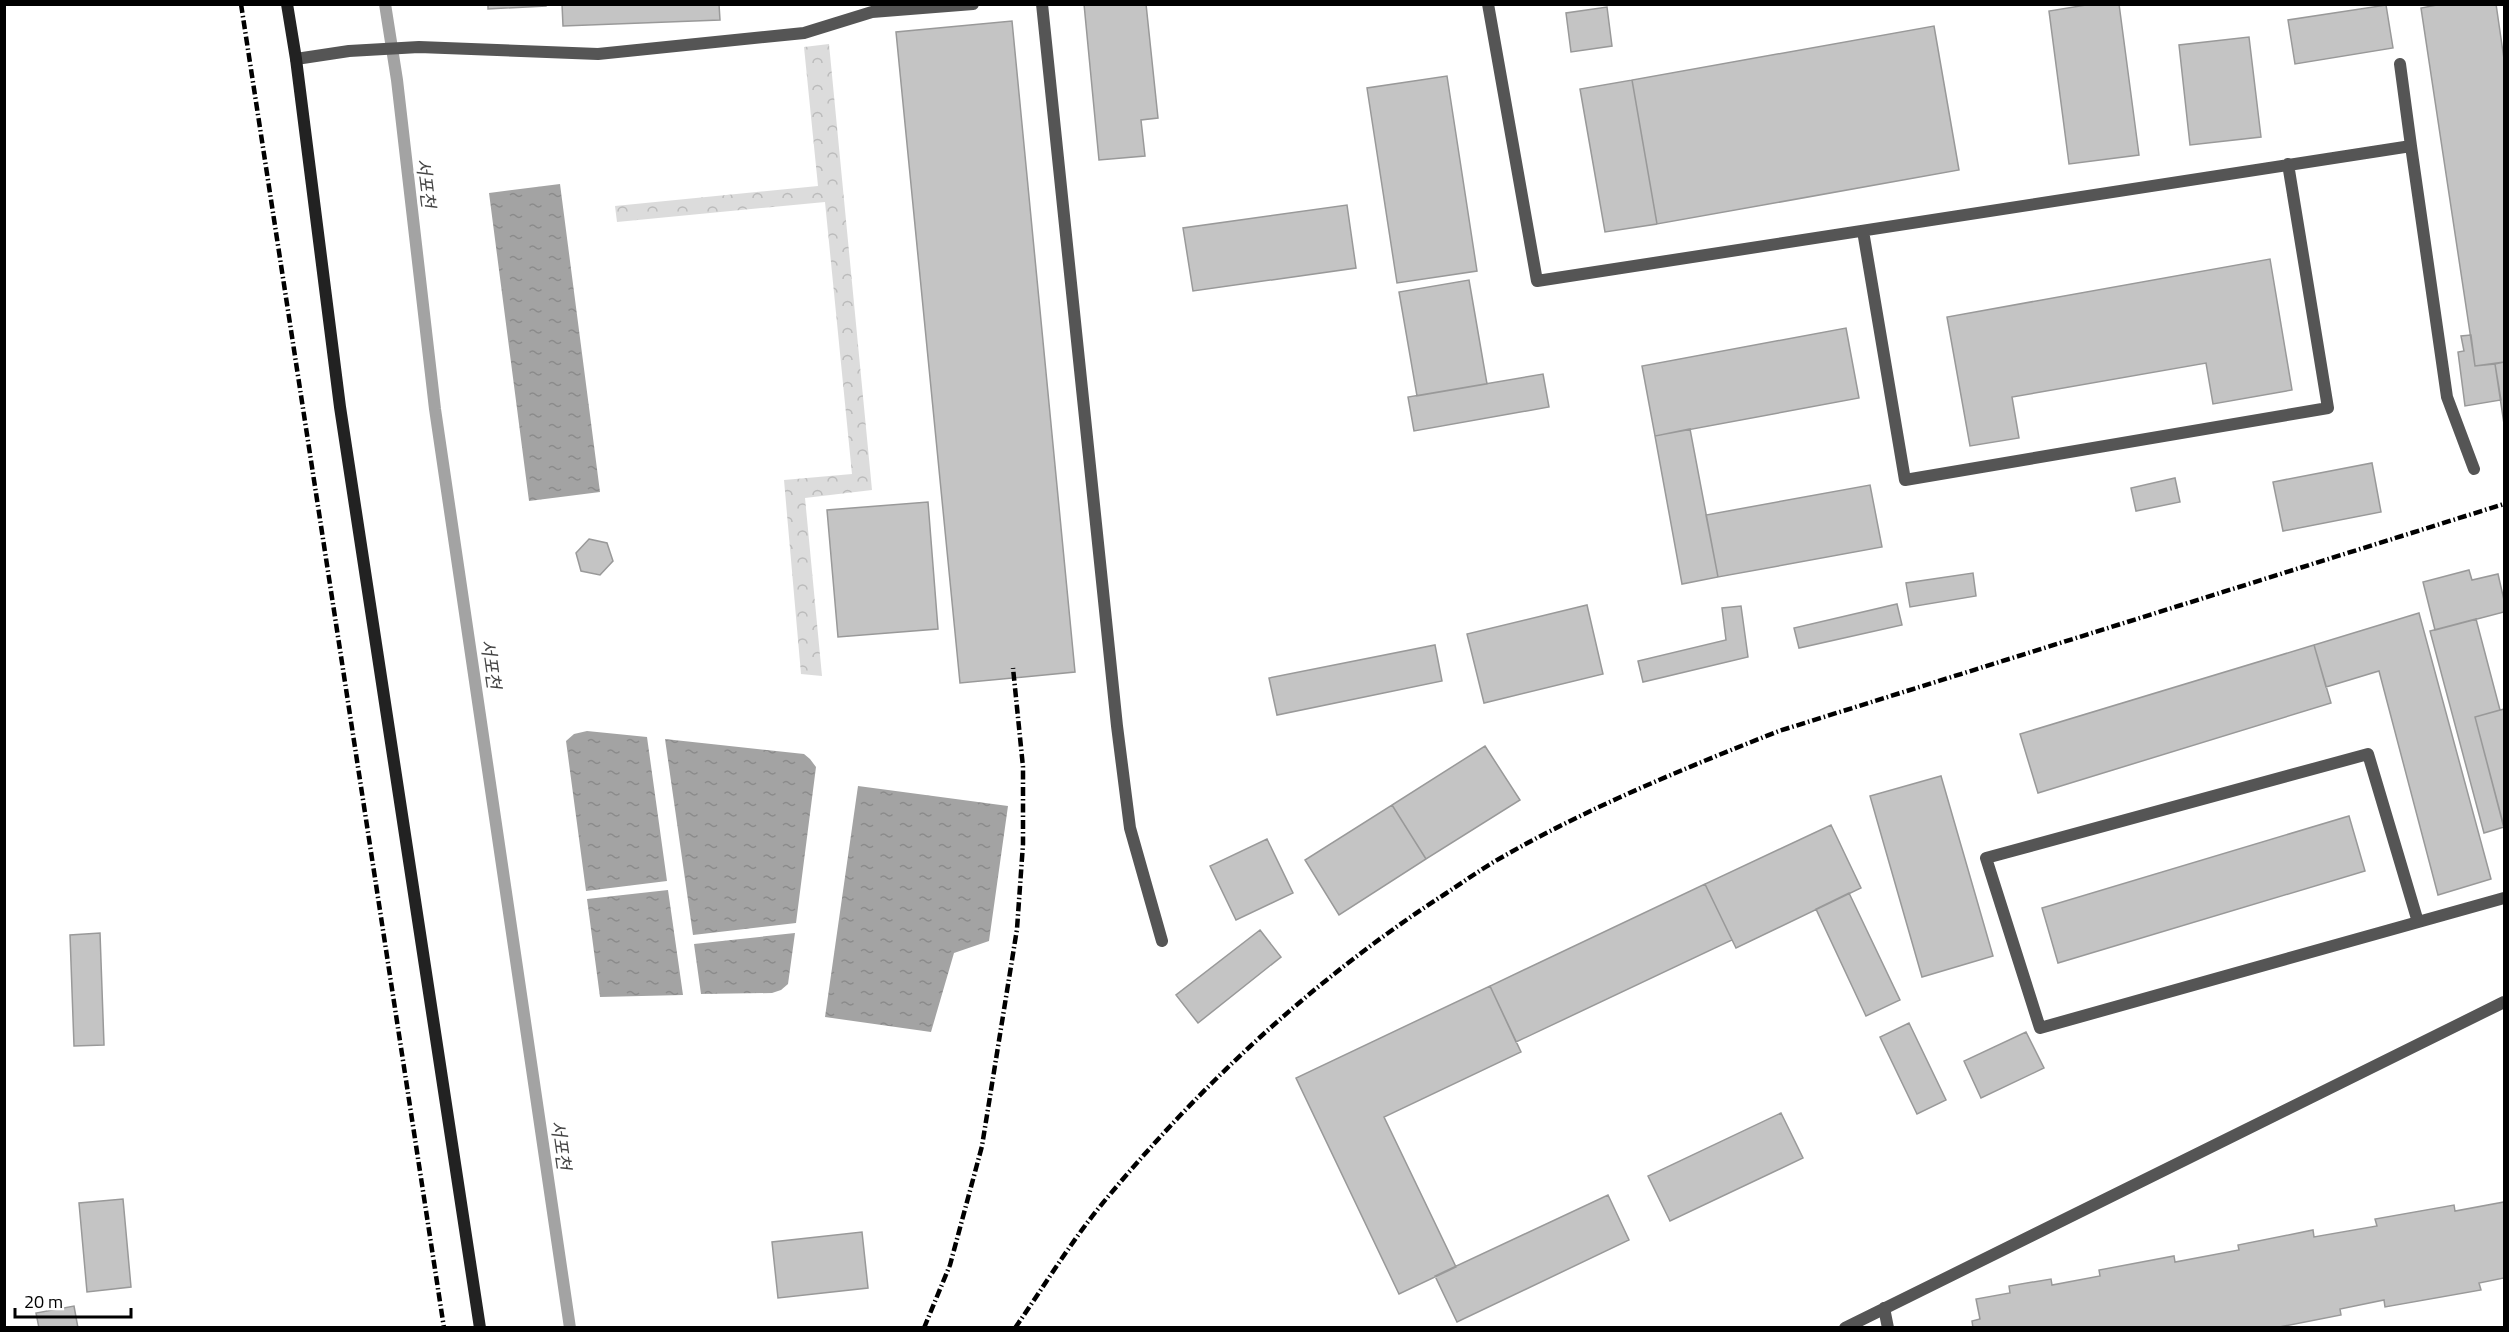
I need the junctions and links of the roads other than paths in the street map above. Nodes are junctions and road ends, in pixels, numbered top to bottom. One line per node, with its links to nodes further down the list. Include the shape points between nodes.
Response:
1 (286, 4): 5 (street)
2 (973, 4): 5 (street, via 872,12 804,33 598,54 419,47 349,51)
3 (1042, 4): 13 (street, via 1130,828)
4 (1488, 4): 9 (street, via 1537,281)
5 (296, 60): 16 (street, via 340,407)
6 (2400, 64): 7 (street)
7 (2411, 146): 8 (street); 10 (street, via 2447,396)
8 (2288, 164): 9 (street); 9 (street, via 2328,408 1905,480)
9 (1863, 231)
10 (2474, 469)
11 (2505, 898): 12 (street)
12 (2418, 922): 12 (street, via 2367,754 1986,858 2040,1028)
13 (1162, 941)
14 (2505, 1002): 15 (street)
15 (1884, 1308): 17 (street); 18 (street)
16 (480, 1328)
17 (1845, 1328)
18 (1888, 1328)

